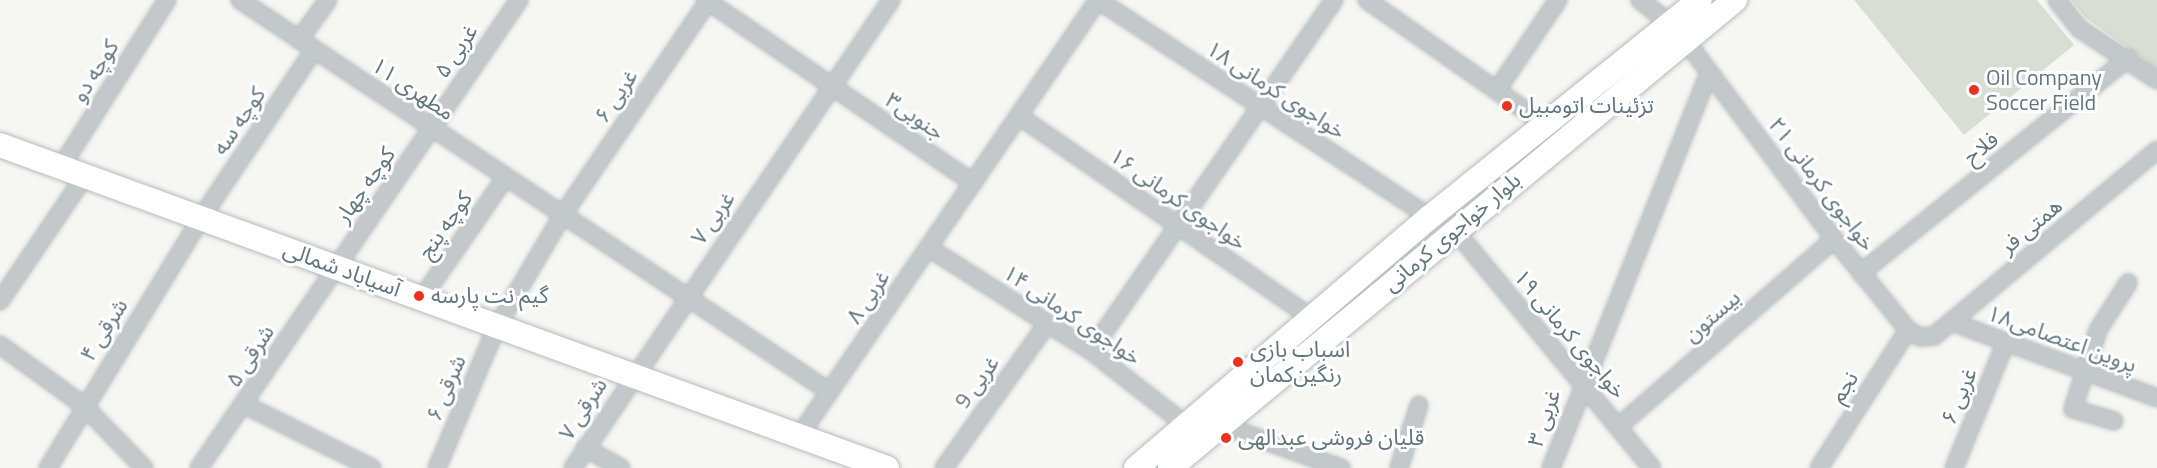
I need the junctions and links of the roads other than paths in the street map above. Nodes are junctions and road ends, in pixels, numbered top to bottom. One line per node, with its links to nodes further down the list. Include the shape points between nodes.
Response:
1 (167, 0): 29 (street, کوچه دو)
2 (240, 0): 16 (street, مطهری ۱۱)
3 (328, 0): 16 (street)
4 (519, 0): 26 (street, ۵ غربی)
5 (708, 0): 21 (street, جنوبی۳); 33 (street, ۶ غربی)
6 (891, 0): 21 (street, ۷ غربی)
7 (1098, 0): 23 (street, خواجوی کرمانی ۱۸); 24 (street, ۸ غربی)
8 (1334, 0): 23 (street)
9 (1367, 0): 22 (street)
10 (1558, 0): 22 (street)
11 (1640, 0): 15 (street, خواجوی کرمانی ۲۱)
12 (1700, 0): 15 (main road, بلوار خواجوی کرمانی)
13 (1736, 0): 15 (main road, بلوار خواجوی کرمانی)
14 (2057, 0): 18 (street, via 2080,29)
15 (1678, 32): 19 (street, خواجوی کرمانی ۲۱); 25 (main road, بلوار خواجوی کرمانی); 37 (main road, بلوار خواجوی کرمانی)
16 (299, 40): 17 (street, مطهری ۱۱)
17 (314, 50): 26 (street, مطهری ۱۱); 35 (street, کوچه سه)
18 (2128, 58): 20 (street); 41 (street, فلاح)
19 (1709, 72): 38 (street, خواجوی کرمانی ۲۱); 56 (street, غربی ۳)
20 (2157, 80)
21 (832, 86): 32 (street, جنوبی۳); 43 (street, ۷ غربی)
22 (1497, 90): 25 (street)
23 (1259, 106): 34 (street, خواجوی کرمانی ۱۸); 36 (street)
24 (1019, 116): 32 (street, ۸ غربی); 36 (street, خواجوی کرمانی ۱۶)
25 (1546, 125): 34 (main road, بلوار خواجوی کرمانی)
26 (431, 128): 31 (street, مطهری ۱۱); 40 (street, کوچه چهار)
27 (0, 145): 29 (main road, آسیاباد شمالی)
28 (2157, 150): 47 (street, همتی فر)
29 (61, 167): 30 (main road, آسیاباد شمالی)
30 (85, 176): 35 (main road, آسیاباد شمالی); 45 (street)
31 (505, 178): 33 (street, مطهری ۱۱); 44 (street, کوچه پنج)
32 (973, 183): 39 (street, ۸ غربی)
33 (562, 216): 43 (street, مطهری ۱۱); 49 (street, ۶ غربی)
34 (1430, 217): 46 (main road, بلوار خواجوی کرمانی)
35 (201, 218): 40 (main road, آسیاباد شمالی); 59 (street, شرقی ۴)
36 (1176, 226): 46 (street, خواجوی کرمانی ۱۶); 53 (street)
37 (1454, 229): 56 (street, خواجوی کرمانی ۱۹); 64 (main road, بلوار خواجوی کرمانی)
38 (1834, 239): 41 (street, خواجوی کرمانی ۲۱); 65 (street, بیستون)
39 (929, 248): 48 (street, خواجوی کرمانی ۱۴); 57 (street, ۸ غربی)
40 (336, 267): 44 (main road, آسیاباد شمالی); 60 (street, شرقی ۵)
41 (1861, 273): 50 (street, خواجوی کرمانی ۲۱)
42 (2128, 283): 54 (street, via 2098,330)
43 (687, 296): 55 (street, ۷ غربی); 57 (street, مطهری ۱۱)
44 (422, 298): 49 (main road, آسیاباد شمالی)
45 (0, 301)
46 (1312, 318): 63 (main road, بلوار خواجوی کرمانی)
47 (1952, 321): 50 (street, همتی فر, via 1934,336 1920,337); 51 (street, پروین اعتصامی۱۸)
48 (1048, 323): 53 (street, خواجوی کرمانی ۱۴); 76 (street, غربی 9)
49 (497, 326): 55 (main road, آسیاباد شمالی); 72 (street, شرقی ۶)
50 (1908, 330): 83 (street, نجم)
51 (2006, 342): 54 (street, پروین اعتصامی۱۸); 84 (street, غربی ۶)
52 (0, 345): 59 (street)
53 (1091, 351): 63 (street, خواجوی کرمانی ۱۴)
54 (2085, 371): 58 (street, پروین اعتصامی۱۸); 62 (street, via 2073,409)
55 (632, 375): 66 (main road, آسیاباد شمالی); 67 (street, شرقی ۷)
56 (1581, 383): 65 (street, خواجوی کرمانی ۱۹); 81 (street, غربی ۳)
57 (830, 392): 66 (street, ۸ غربی)
58 (2157, 398)
59 (83, 405): 68 (street, شرقی ۴); 69 (street)
60 (245, 405): 70 (street, شرقی ۵); 71 (street)
61 (1419, 405): 80 (street)
62 (2114, 421)
63 (1186, 425): 77 (main road, بلوار خواجوی کرمانی)
64 (1222, 425): 78 (main road, بلوار خواجوی کرمانی); 79 (street)
65 (1618, 427): 82 (street, خواجوی کرمانی ۱۹)
66 (800, 436): 75 (main road, آسیاباد شمالی)
67 (585, 448): 73 (street, شرقی ۷); 74 (street)
68 (48, 468)
69 (144, 468)
70 (200, 468)
71 (372, 468)
72 (437, 468)
73 (573, 468)
74 (621, 468)
75 (887, 468)
76 (944, 468)
77 (1136, 468)
78 (1170, 468)
79 (1341, 468)
80 (1399, 468)
81 (1551, 468)
82 (1652, 468)
83 (1819, 468)
84 (1954, 468)

